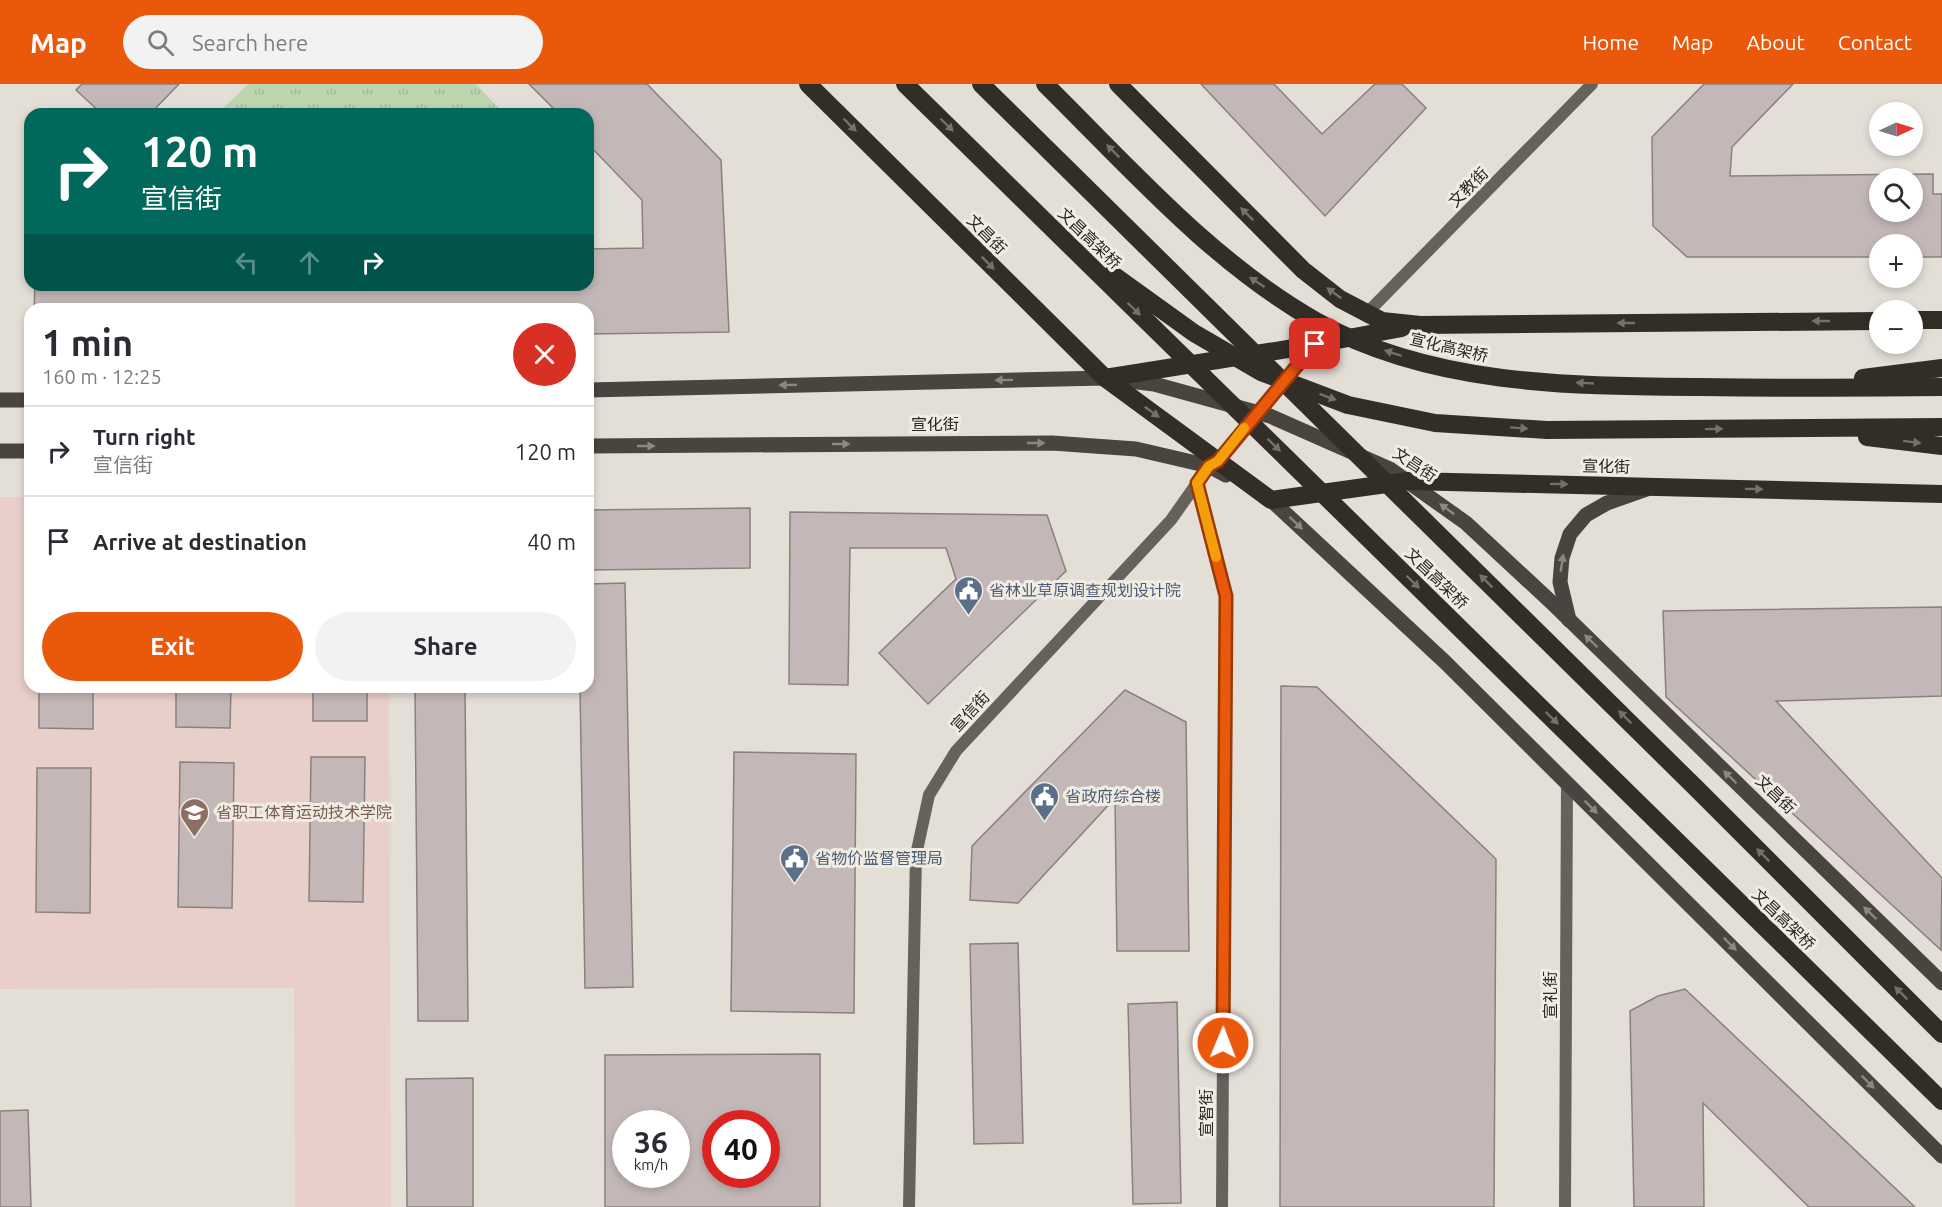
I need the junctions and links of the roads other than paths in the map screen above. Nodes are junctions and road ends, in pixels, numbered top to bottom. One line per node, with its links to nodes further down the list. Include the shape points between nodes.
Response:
1 (808, 84): 15 (highway, 文昌街, one-way to 15)
2 (905, 84): 7 (highway, 文昌高架桥, one-way to 7)
3 (981, 84): 37 (highway, 文昌高架桥, one-way to 3)
4 (1045, 84): 17 (highway, 宣化高架桥, one-way to 4, via 1505,379 1431,366 1362,343 1315,320 1235,268)
5 (1118, 84): 8 (highway, one-way to 5, via 1340,299 1303,270)
6 (1592, 84): 8 (street, 文教街)
7 (1063, 238): 22 (highway, one-way to 22, via 1194,333 1252,367 1348,405 1435,423 1547,430); 38 (highway, 文昌高架桥, one-way to 38)
8 (1367, 313): 12 (highway, via 1382,321)
9 (1923, 320): 10 (highway)
10 (1942, 320)
11 (1869, 321): 12 (highway, one-way to 12)
12 (1420, 325): 13 (highway)
13 (1315, 344): 15 (highway); 21 (street, 宣信街)
14 (1942, 368): 17 (highway)
15 (1105, 378): 18 (main road, one-way to 18); 21 (main road, 文昌街, via 1154,384); 28 (highway, one-way to 28)
16 (1942, 387): 17 (highway, 宣化高架桥)
17 (1790, 388)
18 (594, 390)
19 (0, 400): 20 (main road)
20 (24, 400)
21 (1257, 412): 28 (street, 宣信街); 29 (main road, 文昌街, via 1390,469)
22 (1791, 427): 23 (highway); 25 (highway, one-way to 25)
23 (1942, 427)
24 (594, 446): 28 (main road, 宣化街, one-way to 28, via 1052,443 1136,450)
25 (1942, 446)
26 (0, 451): 27 (main road)
27 (24, 451)
28 (1214, 463): 30 (street, 宣信街); 33 (highway)
29 (1408, 481): 31 (highway, 宣化街, one-way to 31); 33 (highway, 宣化街); 34 (main road, 文昌街, one-way to 29, via 1466,523)
30 (1197, 483): 40 (street, 宣信街, via 1171,520 956,751 929,795 915,855); 41 (street, 宣智街, via 1226,596)
31 (1655, 486): 32 (highway, 宣化街, one-way to 32); 34 (main road, one-way to 31, via 1560,582 1570,534 1587,515 1607,502)
32 (1942, 494)
33 (1271, 500): 35 (main road, one-way to 35, via 1445,662)
34 (1569, 620): 36 (main road, 文昌街, one-way to 34)
35 (1567, 783): 39 (main road, one-way to 39); 42 (street, 宣礼街)
36 (1942, 983)
37 (1942, 1034)
38 (1942, 1101)
39 (1942, 1156)
40 (909, 1207)
41 (1222, 1207)
42 (1565, 1207)

